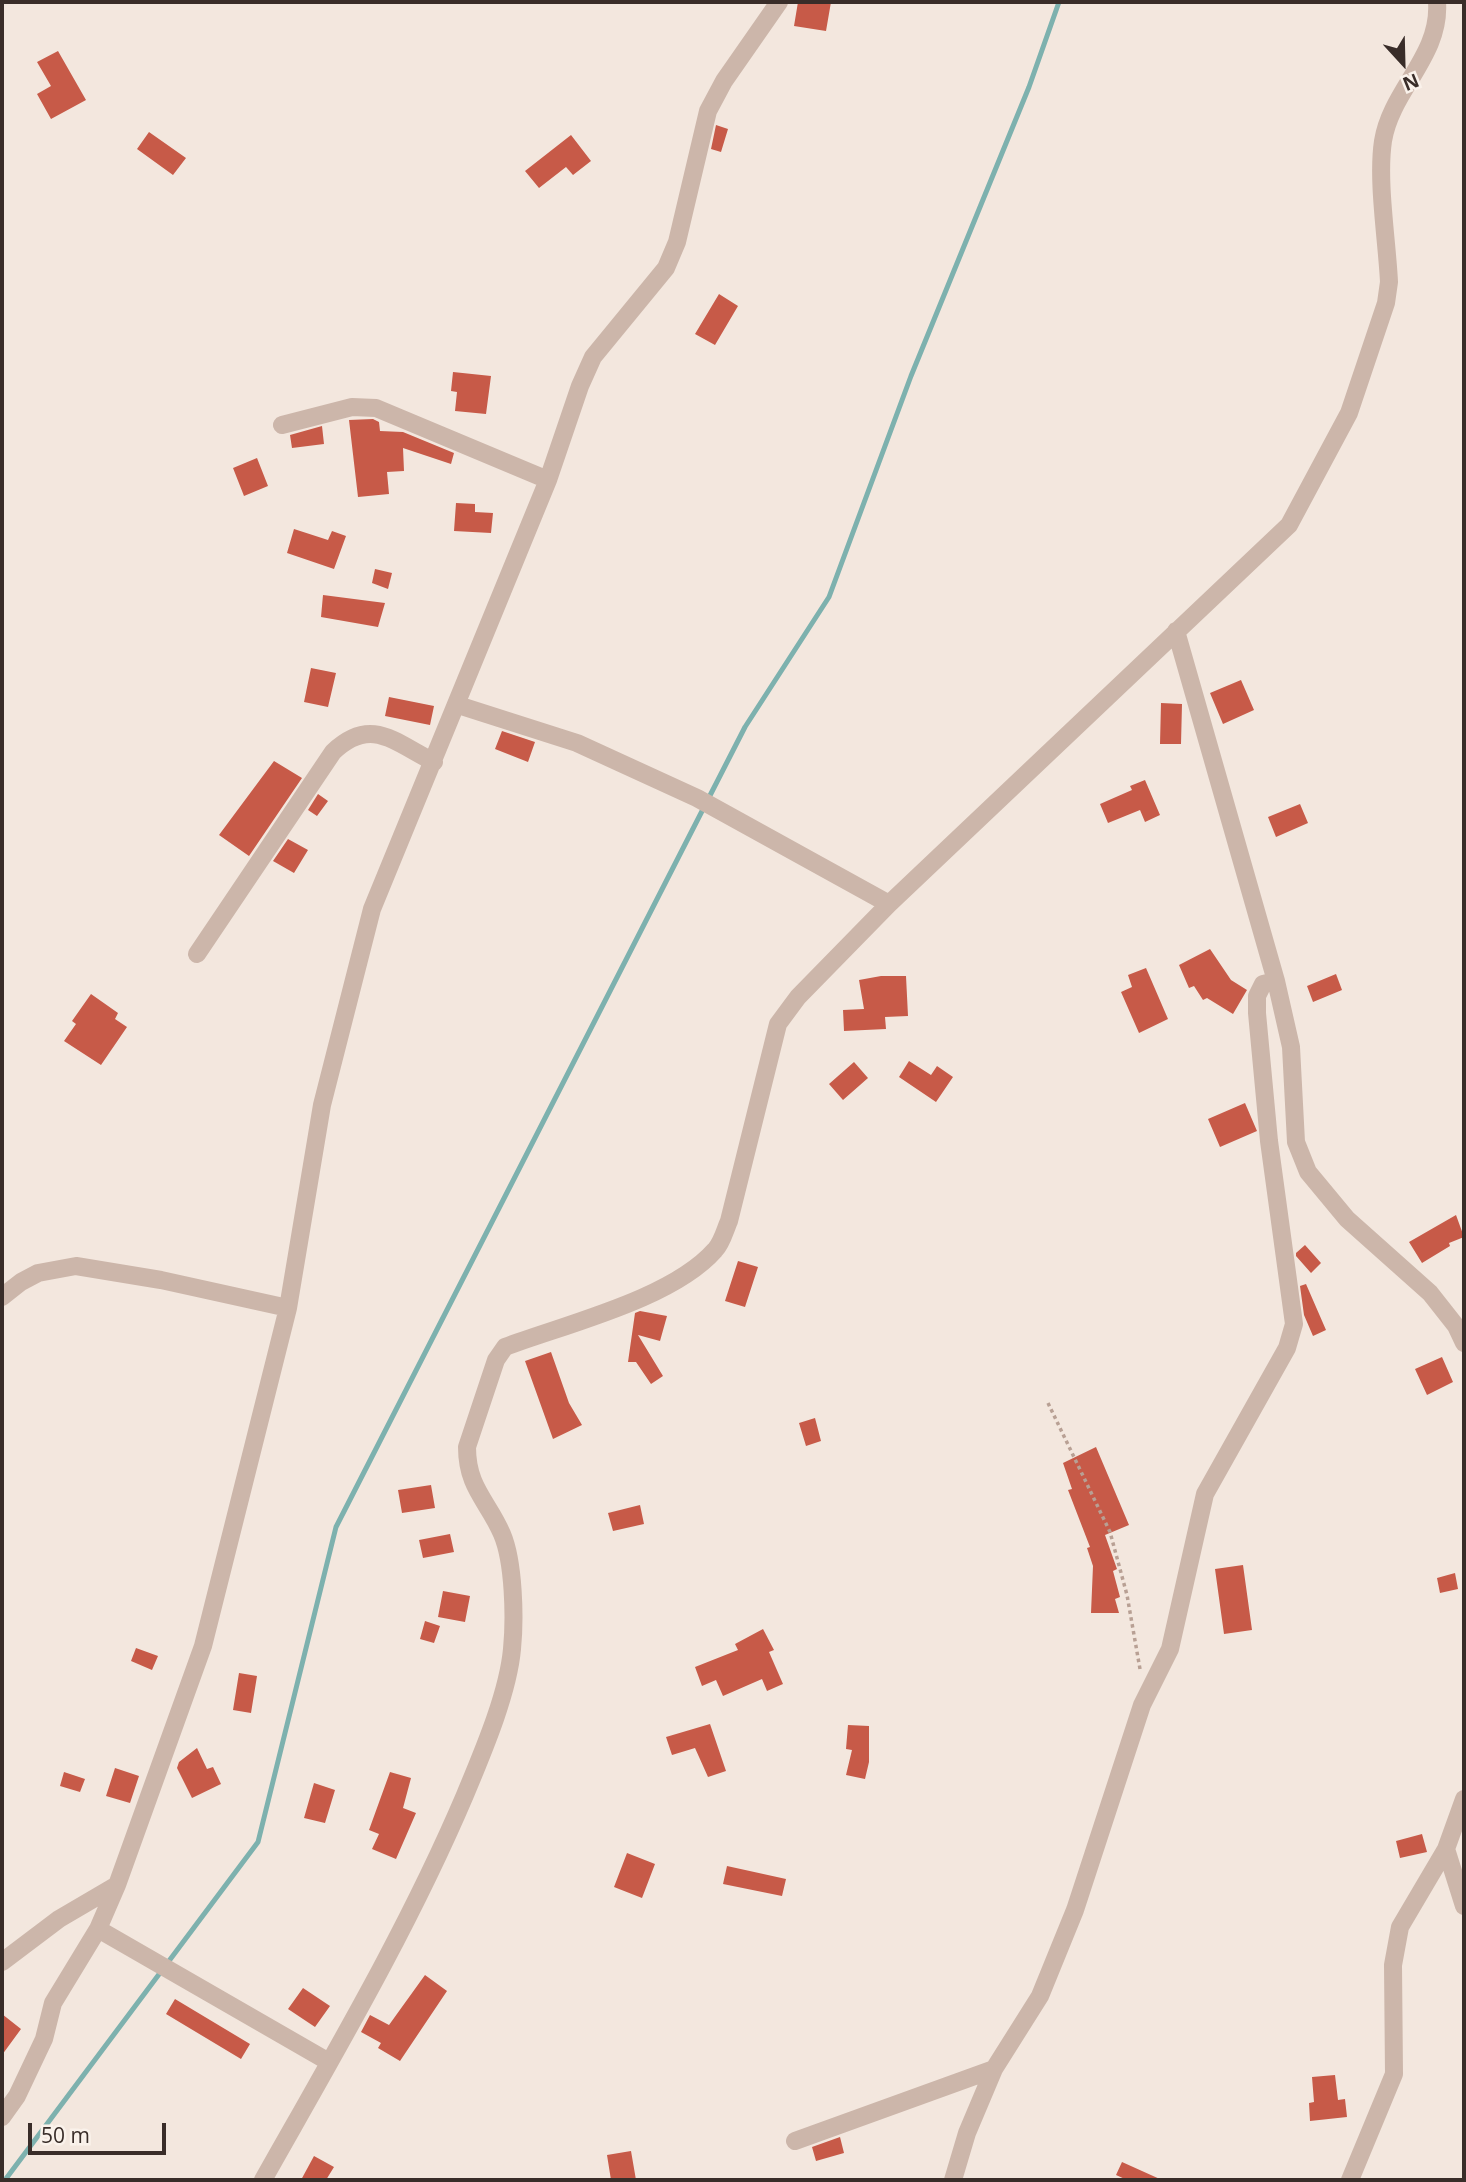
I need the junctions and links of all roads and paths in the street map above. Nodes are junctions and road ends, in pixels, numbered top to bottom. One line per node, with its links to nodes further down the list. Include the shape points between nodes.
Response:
1 (779, 2): 4 (street, via 708,111 677,242 666,268 593,356)
2 (1437, 2): 5 (street, via 1429,49 1392,109 1383,141 1388,292 1349,412 1289,525)
3 (282, 425): 4 (street, via 352,407 376,408)
4 (548, 480): 6 (street)
5 (1176, 631): 8 (street); 10 (street)
6 (458, 705): 7 (street); 8 (street, via 577,743 685,792)
7 (434, 761): 9 (street, via 376,733 348,738 332,752); 12 (street, via 372,909 322,1105)
8 (889, 904): 23 (street, via 798,997 778,1024 729,1221 717,1249 690,1272 607,1313 505,1347 496,1360 470,1435 467,1460 479,1498 502,1533 507,1550 512,1650 489,1740 430,1879)
9 (197, 954)
10 (1276, 981): 13 (street, via 1290,1047 1296,1142 1308,1172 1347,1219); 16 (street, via 1263,984 1257,1013 1294,1324 1287,1348 1205,1494 1170,1649)
11 (2, 1297): 12 (street, via 38,1273 76,1266)
12 (288, 1308): 19 (street, via 203,1646)
13 (1460, 1324): 14 (street)
14 (1464, 1343)
15 (1048, 1403): 16 (path, via 1110,1532 1127,1595)
16 (1145, 1699): 24 (street, via 1075,1910 1040,1996)
17 (1464, 1799): 18 (street)
18 (1446, 1849): 20 (street); 29 (street, via 1400,1927 1393,1965 1395,2074)
19 (117, 1885): 21 (street); 22 (street, via 59,1919)
20 (1464, 1906)
21 (97, 1929): 23 (street); 25 (street, via 53,2003 44,2039)
22 (2, 1962)
23 (330, 2062): 27 (street)
24 (994, 2069): 26 (street); 28 (street)
25 (2, 2117)
26 (795, 2141)
27 (263, 2180)
28 (953, 2180)
29 (1350, 2180)

